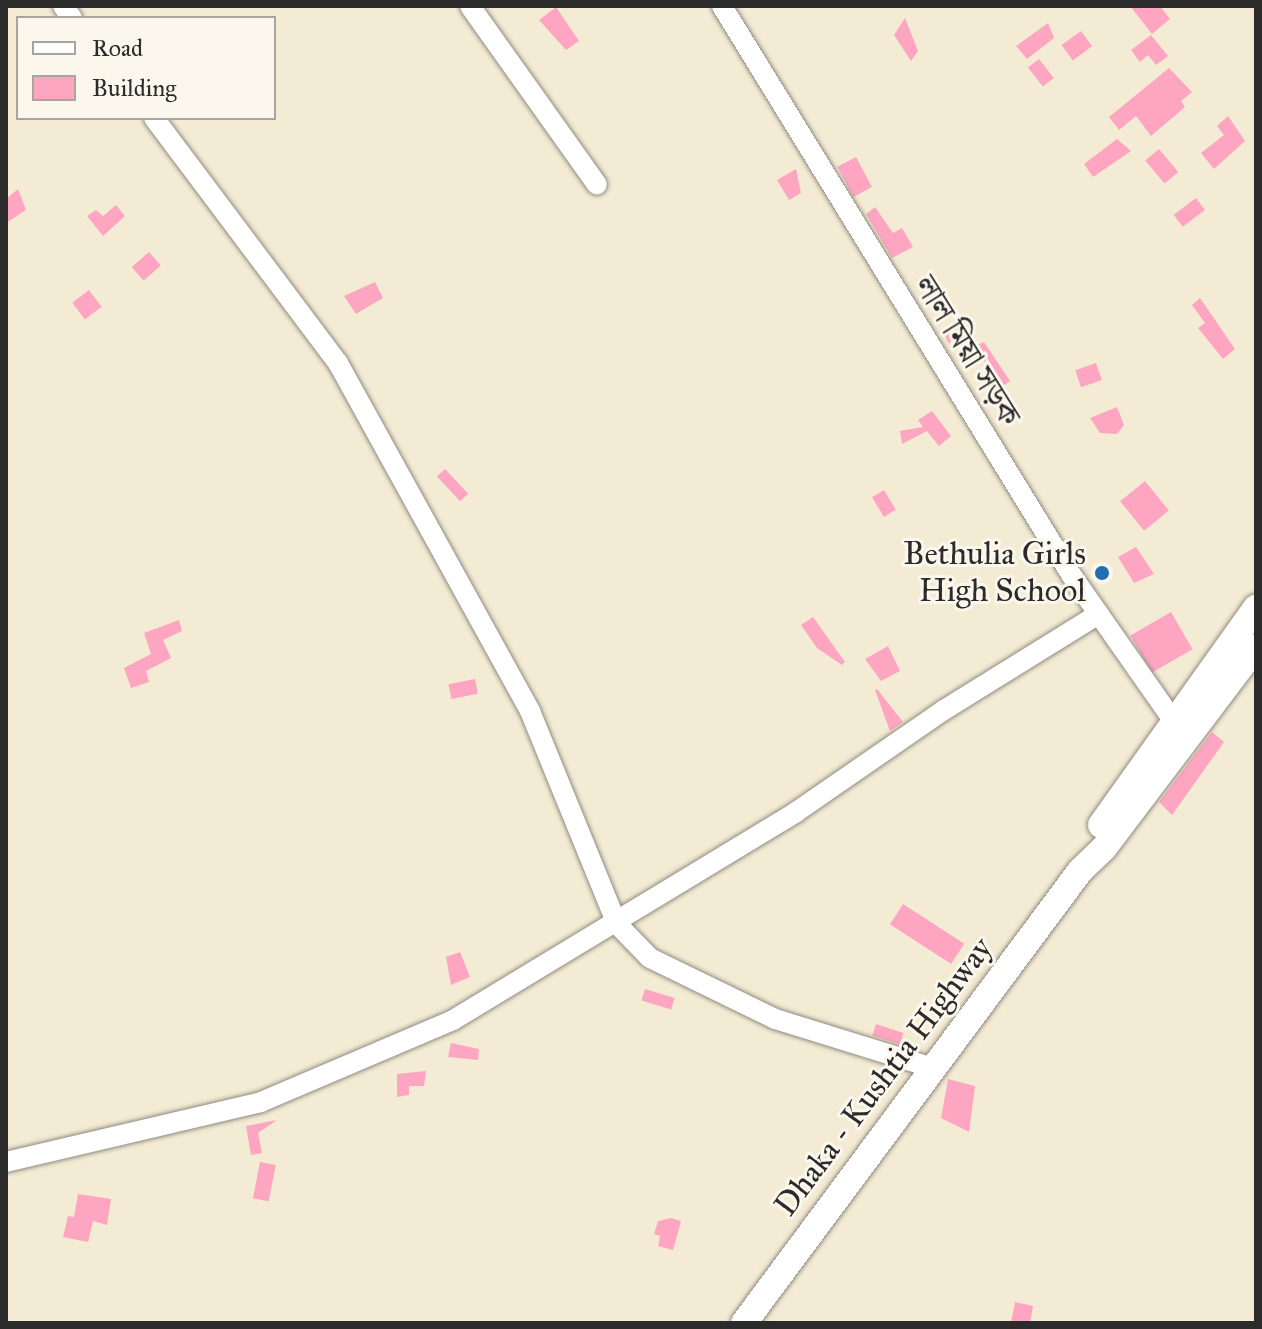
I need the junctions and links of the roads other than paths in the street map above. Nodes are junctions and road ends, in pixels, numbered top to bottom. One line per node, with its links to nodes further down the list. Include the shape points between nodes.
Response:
1 (470, 6): 4 (street)
2 (725, 7): 6 (street, লাল মিয়া সড়ক, via 932,354)
3 (156, 120): 10 (street, via 338,363 530,711)
4 (597, 185)
5 (1256, 608): 8 (main road, Dhaka - Kushtia Highway)
6 (1099, 614): 8 (street, লাল মিয়া সড়ক); 10 (street)
7 (1256, 647): 9 (main road, Dhaka - Kushtia Highway, via 1104,848)
8 (1173, 720): 9 (main road, Dhaka - Kushtia Highway, via 1095,834)
9 (1080, 871): 11 (main road, Dhaka - Kushtia Highway)
10 (617, 924): 11 (street, via 650,958 775,1019); 12 (street, via 453,1020 261,1102)
11 (933, 1068): 13 (main road, Dhaka - Kushtia Highway)
12 (6, 1162)
13 (744, 1323)

